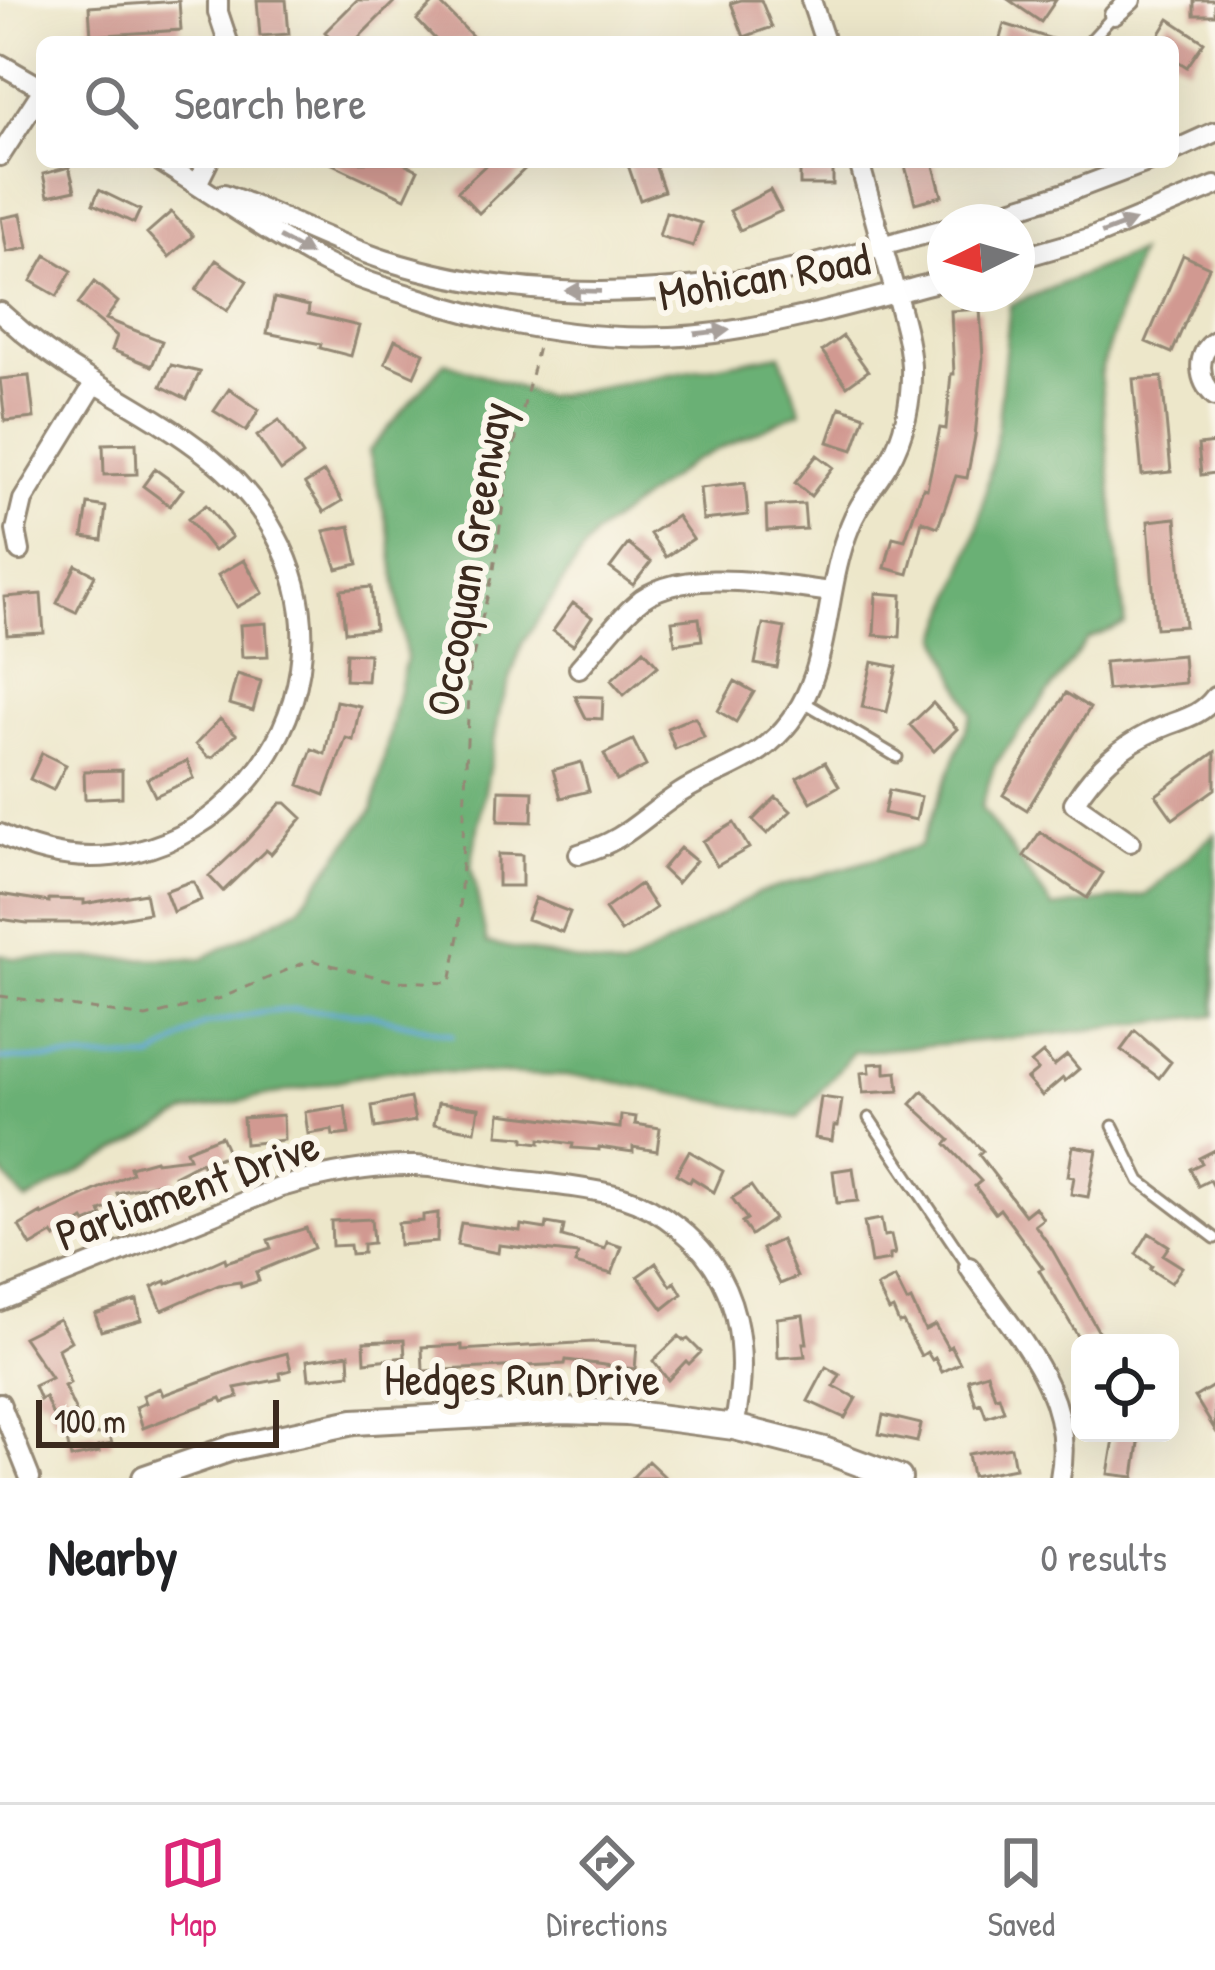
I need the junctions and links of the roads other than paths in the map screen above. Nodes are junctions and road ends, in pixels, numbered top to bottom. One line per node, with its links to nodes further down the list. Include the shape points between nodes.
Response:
1 (218, 0): 5 (street)
2 (811, 0): 6 (street)
3 (1131, 0): 4 (street)
4 (1114, 15): 7 (lane)
5 (226, 36)
6 (823, 36)
7 (1095, 36)
8 (0, 64): 9 (street)
9 (36, 86)
10 (36, 99): 13 (street)
11 (1215, 132): 12 (street)
12 (1179, 148)
13 (0, 156)
14 (171, 168): 18 (street, Mohican Road)
15 (205, 168): 18 (street)
16 (861, 168): 22 (street)
17 (1131, 168): 20 (street)
18 (197, 184): 22 (street, Mohican Road, one-way to 18, via 692,288 542,290 388,261); 25 (street, Mohican Road, one-way to 25, via 328,265 467,314 543,330 721,332)
19 (1215, 186): 23 (street, one-way to 19)
20 (1029, 204)
21 (927, 233): 22 (street, Mohican Road)
22 (882, 244): 25 (street)
23 (1035, 254)
24 (927, 285): 25 (street, Mohican Road)
25 (895, 293): 31 (street, via 911,366 907,415 854,516)
26 (0, 312): 28 (street)
27 (1215, 341): 29 (street, via 1201,358 1203,382)
28 (95, 383): 30 (street, via 23,500); 36 (street, via 215,460 261,510 297,592 301,671 271,752 238,793 189,829 138,850 89,857 37,850)
29 (1215, 396)
30 (20, 551)
31 (832, 592): 32 (street, via 700,581 665,587 639,601); 34 (street)
32 (579, 668)
33 (1215, 697): 37 (street, via 1189,719 1118,752 1074,803)
34 (803, 702): 35 (lane); 38 (street, via 762,749 682,792 625,836)
35 (897, 757)
36 (0, 833)
37 (1130, 842)
38 (579, 854)
39 (869, 1118): 42 (lane)
40 (1113, 1126): 41 (lane, via 1140,1181)
41 (1215, 1238)
42 (969, 1267): 49 (street, via 1046,1376 1061,1422)
43 (0, 1301): 45 (street, Parliament Drive, via 317,1176 422,1166 565,1187 649,1208 711,1262 733,1303 741,1342)
44 (0, 1402): 46 (street)
45 (734, 1427): 47 (street, Hedges Run Drive, via 563,1411 375,1420 252,1443); 48 (street, Hedges Run Drive)
46 (30, 1478)
47 (145, 1478)
48 (898, 1478)
49 (1060, 1478)

